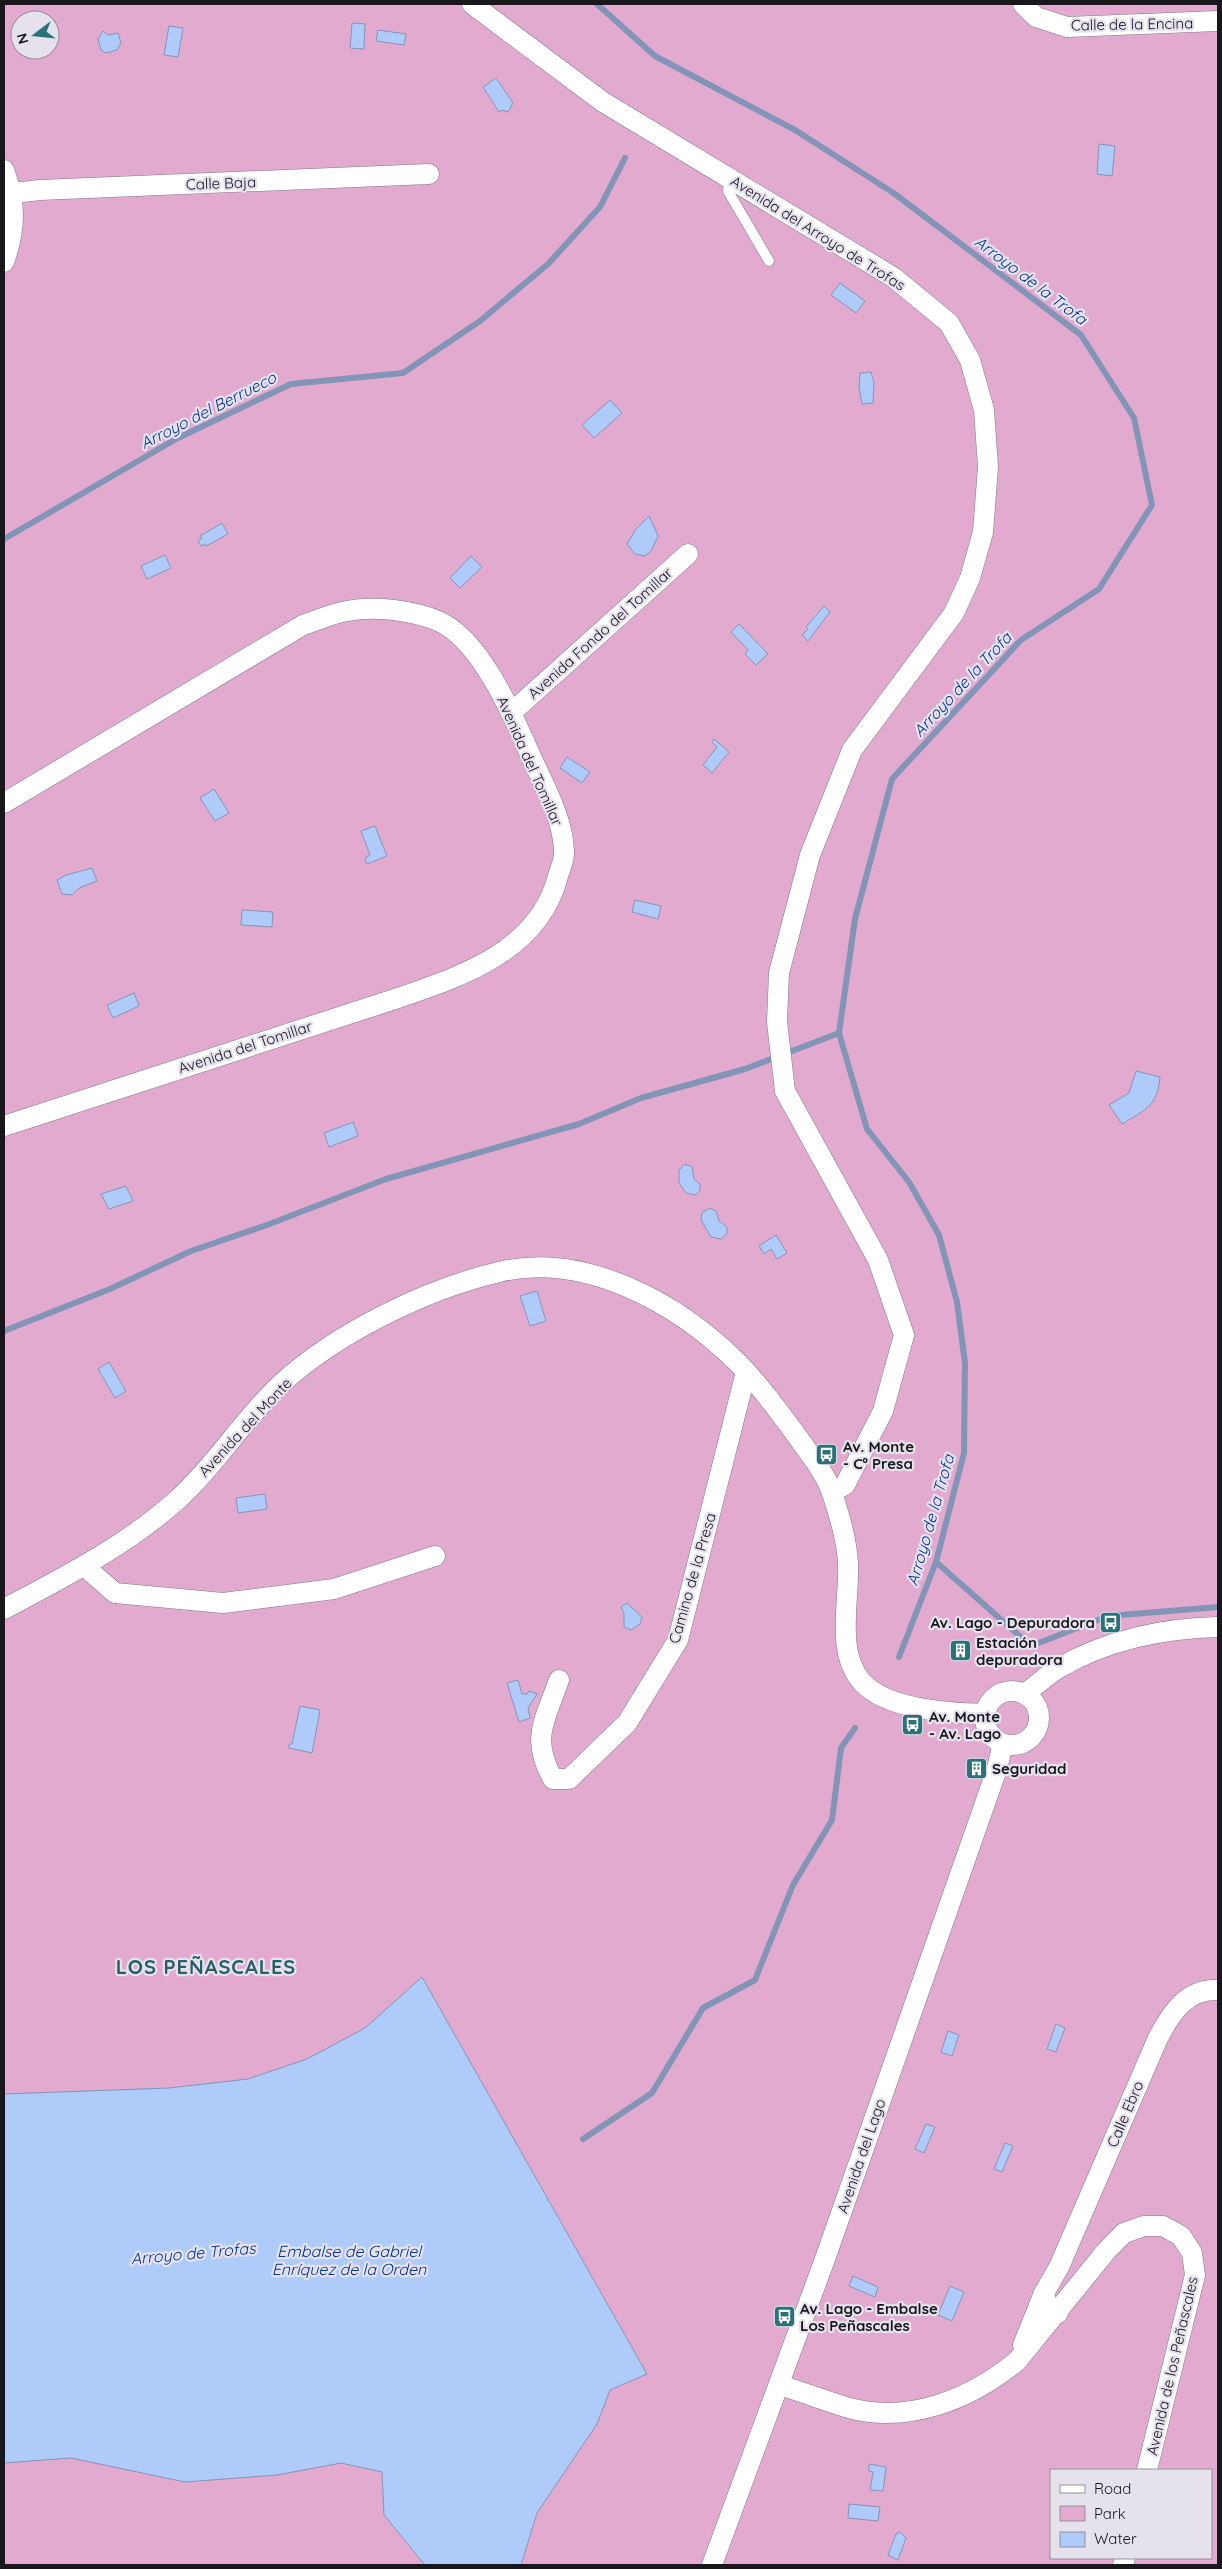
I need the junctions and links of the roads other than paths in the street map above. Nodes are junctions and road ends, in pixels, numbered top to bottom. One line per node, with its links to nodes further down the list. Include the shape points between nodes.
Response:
1 (472, 4): 6 (street, Avenida del Arroyo de Trofas, via 603,102)
2 (1022, 4): 3 (street, Calle de la Encina, via 1036,17 1067,27)
3 (1218, 21)
4 (4, 170): 7 (street)
5 (429, 174): 7 (street, Calle Baja)
6 (730, 179): 8 (lane, via 728,191); 15 (street, Avenida del Arroyo de Trofas, via 893,277 949,322 970,360 984,410 988,467 983,532 970,578 954,613 852,750 810,855 779,973 777,1022 785,1090 878,1260 904,1335 882,1412 845,1484)
7 (13, 193): 9 (street, via 12,232)
8 (769, 261)
9 (4, 262)
10 (688, 554): 11 (street, Avenida Fondo del Tomillar)
11 (512, 712): 12 (street, Avenida del Tomillar, via 481,660 467,643 440,621 407,611 370,608 341,612 303,626); 13 (street, Avenida del Tomillar, via 558,819 565,852 555,890 540,916 515,944 487,963 455,978)
12 (4, 804)
13 (4, 1126)
14 (746, 1372): 15 (street, Avenida del Monte, via 815,1461); 17 (street, Avenida del Monte, via 681,1316 615,1283 573,1271 536,1266 498,1272 434,1293 377,1319 328,1347 281,1384 179,1498 138,1532); 20 (street, Camino de la Presa, via 678,1640 627,1723 569,1779 553,1780 543,1761 540,1736)
15 (832, 1492): 22 (street, Avenida del Monte, via 848,1562 847,1649 862,1682 877,1694 899,1703 953,1713)
16 (435, 1556): 17 (street, via 334,1589 223,1603 116,1593 92,1573)
17 (87, 1564): 18 (street, Avenida del Monte)
18 (4, 1609)
19 (1218, 1628): 21 (street, via 1158,1632 1119,1642 1059,1668)
20 (558, 1680)
21 (1026, 1693): 22 (street, via 1016,1690 1000,1693 988,1704); 23 (street, via 1040,1712 1040,1724 1026,1742 1014,1746)
22 (985, 1714): 23 (street, via 986,1727 992,1737)
23 (1003, 1744): 30 (street, Avenida del Lago)
24 (1218, 1990): 25 (street, Calle Ebro, via 1208,1989 1186,1998 1170,2015)
25 (1059, 2267): 26 (street, Calle Ebro); 27 (street)
26 (1044, 2293): 28 (street, via 1048,2308); 29 (street, Calle Ebro)
27 (1072, 2296): 28 (street, Avenida de los Peñascales); 31 (street, Avenida de los Peñascales, via 1124,2233 1144,2226 1163,2226 1181,2236 1192,2253 1195,2275)
28 (1058, 2313): 29 (street, Avenida de los Peñascales)
29 (1017, 2361): 30 (street, Avenida de los Peñascales, via 972,2392 940,2405 906,2412 851,2408)
30 (780, 2385): 32 (street, Avenida del Lago)
31 (1147, 2469)
32 (712, 2565)

